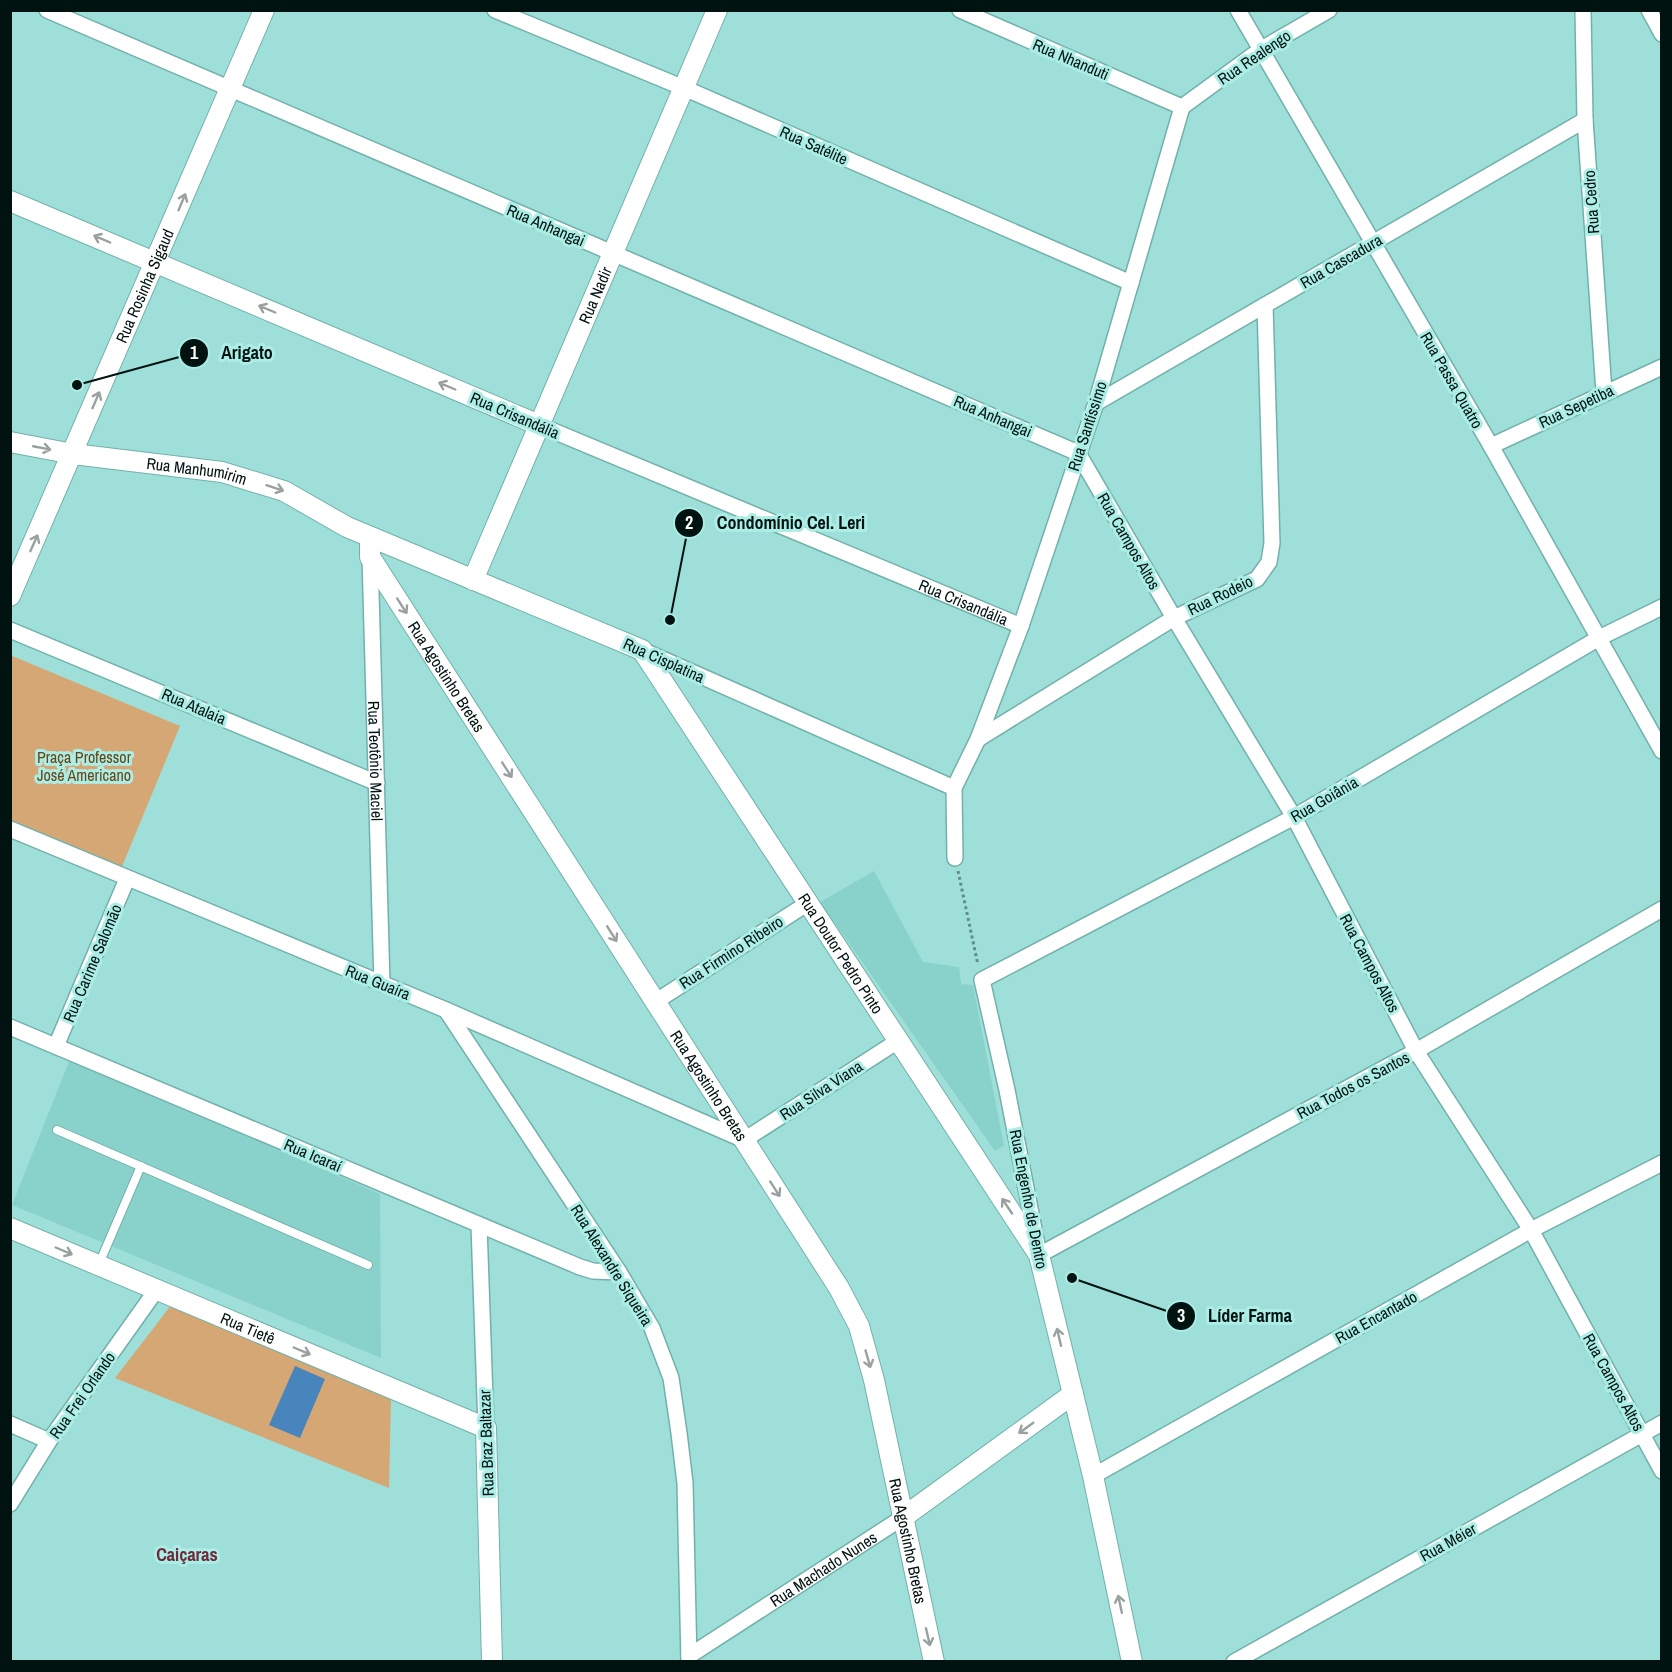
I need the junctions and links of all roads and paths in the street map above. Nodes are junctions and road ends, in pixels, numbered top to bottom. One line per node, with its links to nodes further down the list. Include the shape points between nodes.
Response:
1 (47, 10): 13 (street, Rua Anhangai)
2 (264, 10): 13 (street, Rua Rosinha Sigaud)
3 (495, 10): 12 (street, Rua Satélite)
4 (717, 10): 12 (street, Rua Nadir)
5 (960, 10): 14 (street, Rua Nhanduti)
6 (1238, 10): 11 (street, Rua Passa Quatro)
7 (1329, 10): 11 (street, Rua Realengo)
8 (1583, 10): 15 (street, Rua Cedro)
9 (1649, 10): 10 (street)
10 (1662, 34)
11 (1260, 50): 14 (street, Rua Realengo); 17 (street, Rua Passa Quatro)
12 (684, 88): 18 (street, Rua Nadir); 20 (street, Rua Satélite)
13 (230, 89): 18 (street, Rua Anhangai); 19 (street, Rua Rosinha Sigaud, one-way to 13)
14 (1182, 107): 20 (street, Rua Santíssimo)
15 (1585, 120): 17 (street, Rua Cascadura); 23 (street, Rua Cedro)
16 (10, 201): 19 (street, Rua Crisandália, one-way to 16)
17 (1372, 243): 21 (street, Rua Cascadura); 27 (street, Rua Passa Quatro)
18 (613, 255): 25 (street, Rua Nadir); 28 (street, Rua Anhangai)
19 (156, 262): 25 (street, Rua Crisandália, one-way to 19); 29 (street, Rua Rosinha Sigaud, one-way to 19)
20 (1131, 283): 24 (street, Rua Santíssimo)
21 (1265, 305): 24 (street, Rua Cascadura); 35 (street, Rua Rodeio, via 1272,543 1269,562 1257,579)
22 (1662, 367): 23 (street, Rua Sepetiba)
23 (1604, 392): 27 (street, Rua Sepetiba)
24 (1096, 403): 28 (street, Rua Santíssimo)
25 (539, 425): 32 (street, Rua Nadir); 36 (street, Rua Crisandália)
26 (10, 442): 29 (street, Rua Manhumirim, one-way to 29)
27 (1491, 446): 38 (street, Rua Passa Quatro)
28 (1078, 453): 35 (street, Rua Campos Altos); 36 (street, Rua Santíssimo)
29 (73, 454): 30 (street, Rua Manhumirim, one-way to 30, via 222,472 284,491); 33 (street, Rua Rosinha Sigaud, one-way to 29)
30 (370, 537): 31 (street, Rua Teotônio Maciel); 32 (street, Rua Cisplatina)
31 (370, 557): 42 (street, Rua Teotônio Maciel); 52 (street, Rua Agostinho Bretas, one-way to 52)
32 (473, 580): 39 (street, Rua Cisplatina)
33 (10, 596)
34 (1662, 608): 38 (street, Rua Goiânia)
35 (1174, 618): 40 (street, Rua Rodeio); 44 (street, Rua Campos Altos)
36 (1021, 626): 40 (street, Rua Santíssimo)
37 (10, 630): 42 (street, Rua Atalaia)
38 (1599, 638): 41 (street, Rua Passa Quatro); 44 (street, Rua Goiânia)
39 (642, 650): 43 (street, Rua Cisplatina); 48 (street, Rua Doutor Pedro Pinto)
40 (978, 739): 43 (street)
41 (1662, 751)
42 (377, 783): 51 (street, Rua Teotônio Maciel)
43 (954, 788): 46 (street)
44 (1294, 817): 50 (street, Rua Goiânia); 57 (street, Rua Campos Altos)
45 (10, 829): 47 (street, Rua Guaíra)
46 (955, 858): 50 (path)
47 (127, 879): 51 (street, Rua Guaíra); 56 (street, Rua Carime Salomão)
48 (808, 903): 52 (street, Rua Firmino Ribeiro); 55 (street, Rua Doutor Pedro Pinto)
49 (1662, 909): 57 (street, Rua Todos os Santos)
50 (982, 980): 65 (street, Rua Engenho de Dentro)
51 (382, 984): 53 (street, Rua Guaíra)
52 (655, 1002): 59 (street, Rua Agostinho Bretas)
53 (446, 1010): 59 (street, Rua Guaíra); 68 (street, Rua Alexandre Siqueira)
54 (10, 1027): 56 (street, Rua Icaraí)
55 (897, 1041): 59 (street, Rua Silva Viana); 65 (street, Rua Doutor Pedro Pinto, one-way to 55)
56 (56, 1046): 62 (street, Rua Icaraí)
57 (1416, 1051): 64 (street, Rua Campos Altos); 65 (street, Rua Todos os Santos)
58 (57, 1130): 61 (lane)
59 (744, 1140): 79 (street, Rua Agostinho Bretas, one-way to 79, via 859,1326)
60 (1662, 1163): 64 (street, Rua Encantado)
61 (141, 1166): 66 (lane); 67 (lane)
62 (479, 1225): 68 (street, Rua Icaraí, via 580,1267); 73 (street, Rua Braz Baltazar)
63 (10, 1228): 66 (street, Rua Tietê, one-way to 66)
64 (1531, 1230): 74 (street, Rua Campos Altos); 77 (street, Rua Encantado)
65 (1040, 1255): 70 (street, Rua Engenho de Dentro, one-way to 65)
66 (98, 1265): 69 (street, Rua Tietê)
67 (368, 1265)
68 (618, 1272): 80 (street, Rua Alexandre Siqueira, via 652,1328 671,1378 685,1483)
69 (157, 1289): 73 (street, Rua Tietê, one-way to 73); 75 (street, Rua Frei Orlando)
70 (1073, 1394): 77 (street, Rua Engenho de Dentro); 79 (street, Rua Machado Nunes, one-way to 79)
71 (10, 1424): 75 (street)
72 (1662, 1424): 74 (street, Rua Méier)
73 (486, 1428): 81 (street, Rua Braz Baltazar)
74 (1642, 1433): 76 (street, Rua Campos Altos); 84 (street, Rua Méier)
75 (49, 1441): 78 (street, Rua Frei Orlando)
76 (1662, 1471)
77 (1093, 1476): 83 (street, Rua Engenho de Dentro, one-way to 77)
78 (10, 1504)
79 (902, 1518): 80 (street, Rua Machado Nunes); 82 (street, Rua Agostinho Bretas, one-way to 82)
80 (689, 1659)
81 (492, 1662)
82 (934, 1662)
83 (1132, 1662)
84 (1234, 1662)

